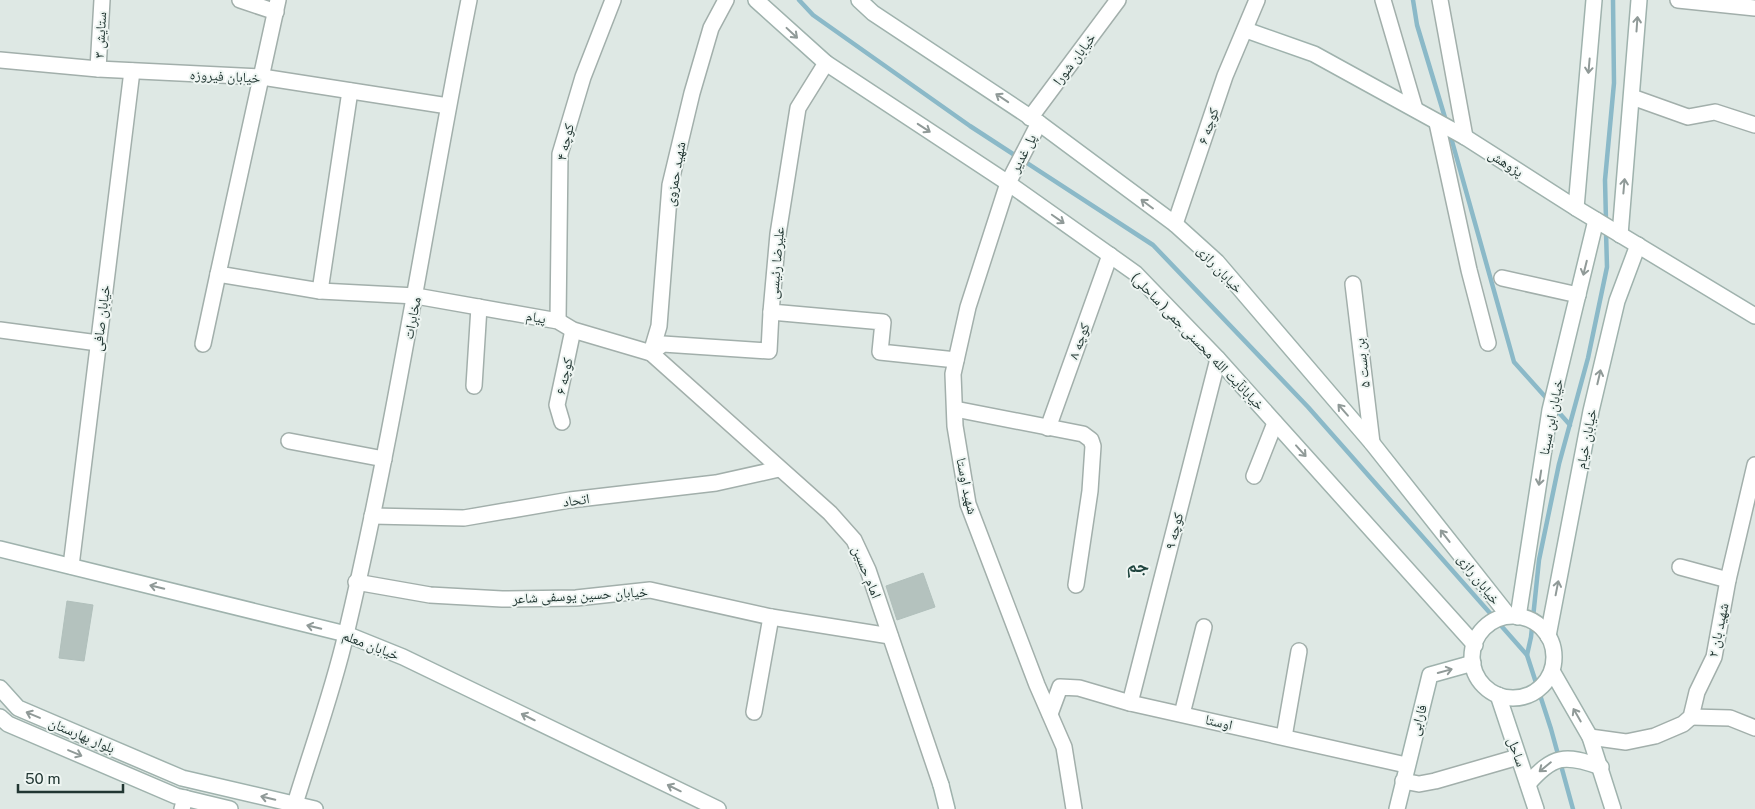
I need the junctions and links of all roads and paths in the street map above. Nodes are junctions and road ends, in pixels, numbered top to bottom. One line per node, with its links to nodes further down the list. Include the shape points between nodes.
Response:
1 (102, 0): 20 (street, ستایش ۳)
2 (240, 0): 15 (street)
3 (469, 0): 25 (street, مخابرات)
4 (613, 0): 47 (street, کوچه ۴, via 583,77 560,154)
5 (726, 0): 53 (street, شهید حمزوی, via 711,28 670,185 659,326)
6 (756, 0): 19 (street, خیابانآیت الله محسنی جمی( ساحلی), one-way to 19)
7 (859, 0): 27 (street, خیابان رازی, one-way to 7, via 873,13)
8 (1118, 0): 27 (street, خیابان شورا)
9 (1257, 0): 17 (street, کوچه ۶)
10 (1383, 0): 26 (street)
11 (1440, 0): 30 (street)
12 (1594, 0): 32 (street, one-way to 32)
13 (1639, 0): 24 (street, one-way to 13)
14 (1678, 0): 16 (street)
15 (277, 6): 22 (street)
16 (1755, 8)
17 (1246, 30): 26 (street, پژوهش, via 1314,54); 34 (street, کوچه ۶, via 1225,76)
18 (0, 60): 20 (street, خیابان فیروزه)
19 (826, 63): 31 (street, خیابانآیت الله محسنی جمی( ساحلی), one-way to 31); 45 (street, علیرضا رئیسی, via 798,108 778,234)
20 (98, 69): 21 (street, خیابان فیروزه)
21 (132, 71): 22 (street, خیابان فیروزه); 50 (street, خیابان صافی)
22 (262, 77): 23 (street, خیابان فیروزه); 38 (street)
23 (350, 91): 25 (street, خیابان فیروزه); 41 (street)
24 (1632, 98): 29 (street, via 1688,117 1715,112); 35 (street, one-way to 24)
25 (448, 106): 43 (street, مخابرات)
26 (1415, 109): 28 (street, پژوهش)
27 (1034, 120): 31 (street, پل غدیر); 34 (street, خیابان رازی, one-way to 27)
28 (1438, 123): 30 (street, پژوهش); 51 (street, via 1464,252)
29 (1755, 125)
30 (1462, 135): 32 (street, پژوهش)
31 (1008, 183): 37 (street, خیابانآیت الله محسنی جمی( ساحلی), one-way to 37); 55 (street, شهید اوستا, via 968,307)
32 (1576, 208): 33 (street, پژوهش)
33 (1596, 220): 35 (street, پژوهش); 42 (street, خیابان ابن سینا, one-way to 42)
34 (1175, 224): 62 (street, خیابان رازی, one-way to 34, via 1217,262)
35 (1620, 234): 36 (street, پژوهش)
36 (1638, 245): 46 (street, پژوهش); 77 (street, خیابان خیام, one-way to 36, via 1617,301)
37 (1110, 255): 54 (street, خیابانآیت الله محسنی جمی( ساحلی), via 1135,272); 60 (street, کوچه ۸)
38 (218, 274): 41 (street, پیام); 52 (street)
39 (1502, 278): 42 (street)
40 (1353, 284): 62 (street, بن بست ۵)
41 (320, 291): 43 (street, پیام)
42 (1578, 295): 75 (street, خیابان ابن سینا, one-way to 75, via 1550,410)
43 (416, 296): 44 (street, پیام); 63 (street, مخابرات)
44 (479, 307): 47 (street, پیام); 56 (street)
45 (771, 312): 53 (street, via 769,351 663,344); 55 (street, علیرضا رئیسی, via 883,322 880,352)
46 (1755, 316)
47 (558, 320): 49 (street, پیام)
48 (0, 330): 50 (street)
49 (573, 330): 53 (street, پیام); 58 (street, کوچه ۶, via 557,405)
50 (98, 343): 69 (street, خیابان صافی)
51 (1488, 343)
52 (203, 344)
53 (651, 353): 64 (street, امام حسین)
54 (1218, 359): 59 (street, خیابانآیت الله محسنی جمی( ساحلی)); 86 (street, کوچه ۹)
55 (956, 360): 57 (street, شهید اوستا, via 953,374)
56 (474, 386)
57 (955, 409): 60 (street); 88 (street, شهید اوستا, via 968,504)
58 (562, 422)
59 (1275, 422): 66 (street); 80 (street, خیابانآیت الله محسنی جمی( ساحلی), one-way to 80)
60 (1048, 428): 73 (street, via 1083,434 1093,446)
61 (289, 441): 63 (street)
62 (1372, 443): 75 (street, خیابان رازی, one-way to 62)
63 (384, 460): 67 (street, مخابرات)
64 (778, 469): 67 (street, اتحاد, via 716,483 570,500 464,518); 79 (street, امام حسین, via 830,513 854,540 868,570)
65 (1755, 469): 71 (street, شهید بان ۲)
66 (1254, 476)
67 (372, 516): 72 (street, مخابرات)
68 (0, 549): 69 (street, خیابان معلم)
69 (71, 566): 78 (street, خیابان معلم, one-way to 69)
70 (1680, 567): 71 (street)
71 (1728, 580): 91 (street, شهید بان ۲, via 1714,657 1697,692)
72 (356, 582): 74 (street, خیابان حسین یوسفی شاعر, via 430,595 502,599 576,598 650,590); 78 (street, مخابرات)
73 (1076, 585)
74 (771, 616): 79 (street, خیابان حسین یوسفی شاعر); 87 (street)
75 (1513, 616): 77 (street, via 1536,624); 80 (street, via 1487,626)
76 (1204, 627): 89 (street)
77 (1545, 632): 83 (street, via 1554,653)
78 (346, 634): 102 (street, مخابرات); 105 (street, خیابان معلم, one-way to 78, via 403,657)
79 (890, 636): 99 (street, امام حسین)
80 (1475, 645): 82 (street)
81 (1299, 651): 93 (street)
82 (1473, 663): 85 (street, via 1479,680); 96 (street, فارابی, one-way to 82, via 1430,675)
83 (1552, 671): 85 (street, via 1548,680 1535,692 1518,698); 94 (street, one-way to 83)
84 (0, 688): 102 (street, بلوار بهارستان, one-way to 84, via 182,778 18,708)
85 (1498, 695): 95 (street, ساحل)
86 (1130, 703): 88 (street, اوستا, via 1079,688 1060,687); 89 (street, اوستا)
87 (754, 712)
88 (1050, 714): 108 (street, شهید اوستا, via 1064,747)
89 (1182, 714): 93 (street, اوستا)
90 (0, 717): 101 (street, بلوار بهارستان, one-way to 101, via 8,724)
91 (1690, 717): 92 (street, via 1730,718); 94 (street, via 1684,724 1655,736 1626,742)
92 (1755, 728)
93 (1284, 737): 96 (street, اوستا)
94 (1590, 737): 97 (street)
95 (1518, 757): 98 (street, via 1435,781 1419,784); 100 (street, ساحل)
96 (1406, 764): 98 (street, فارابی)
97 (1601, 767): 100 (street, one-way to 100, via 1565,758 1541,769); 111 (street)
98 (1403, 781): 109 (street, فارابی)
99 (941, 784): 106 (street); 107 (street, امام حسین)
100 (1528, 784): 110 (street, ساحل)
101 (183, 804): 103 (street, بلوار بهارستان)
102 (295, 804): 104 (street, بلوار بهارستان)
103 (230, 809)
104 (315, 809)
105 (718, 809)
106 (937, 809)
107 (947, 809)
108 (1074, 809)
109 (1397, 809)
110 (1536, 809)
111 (1613, 809)

